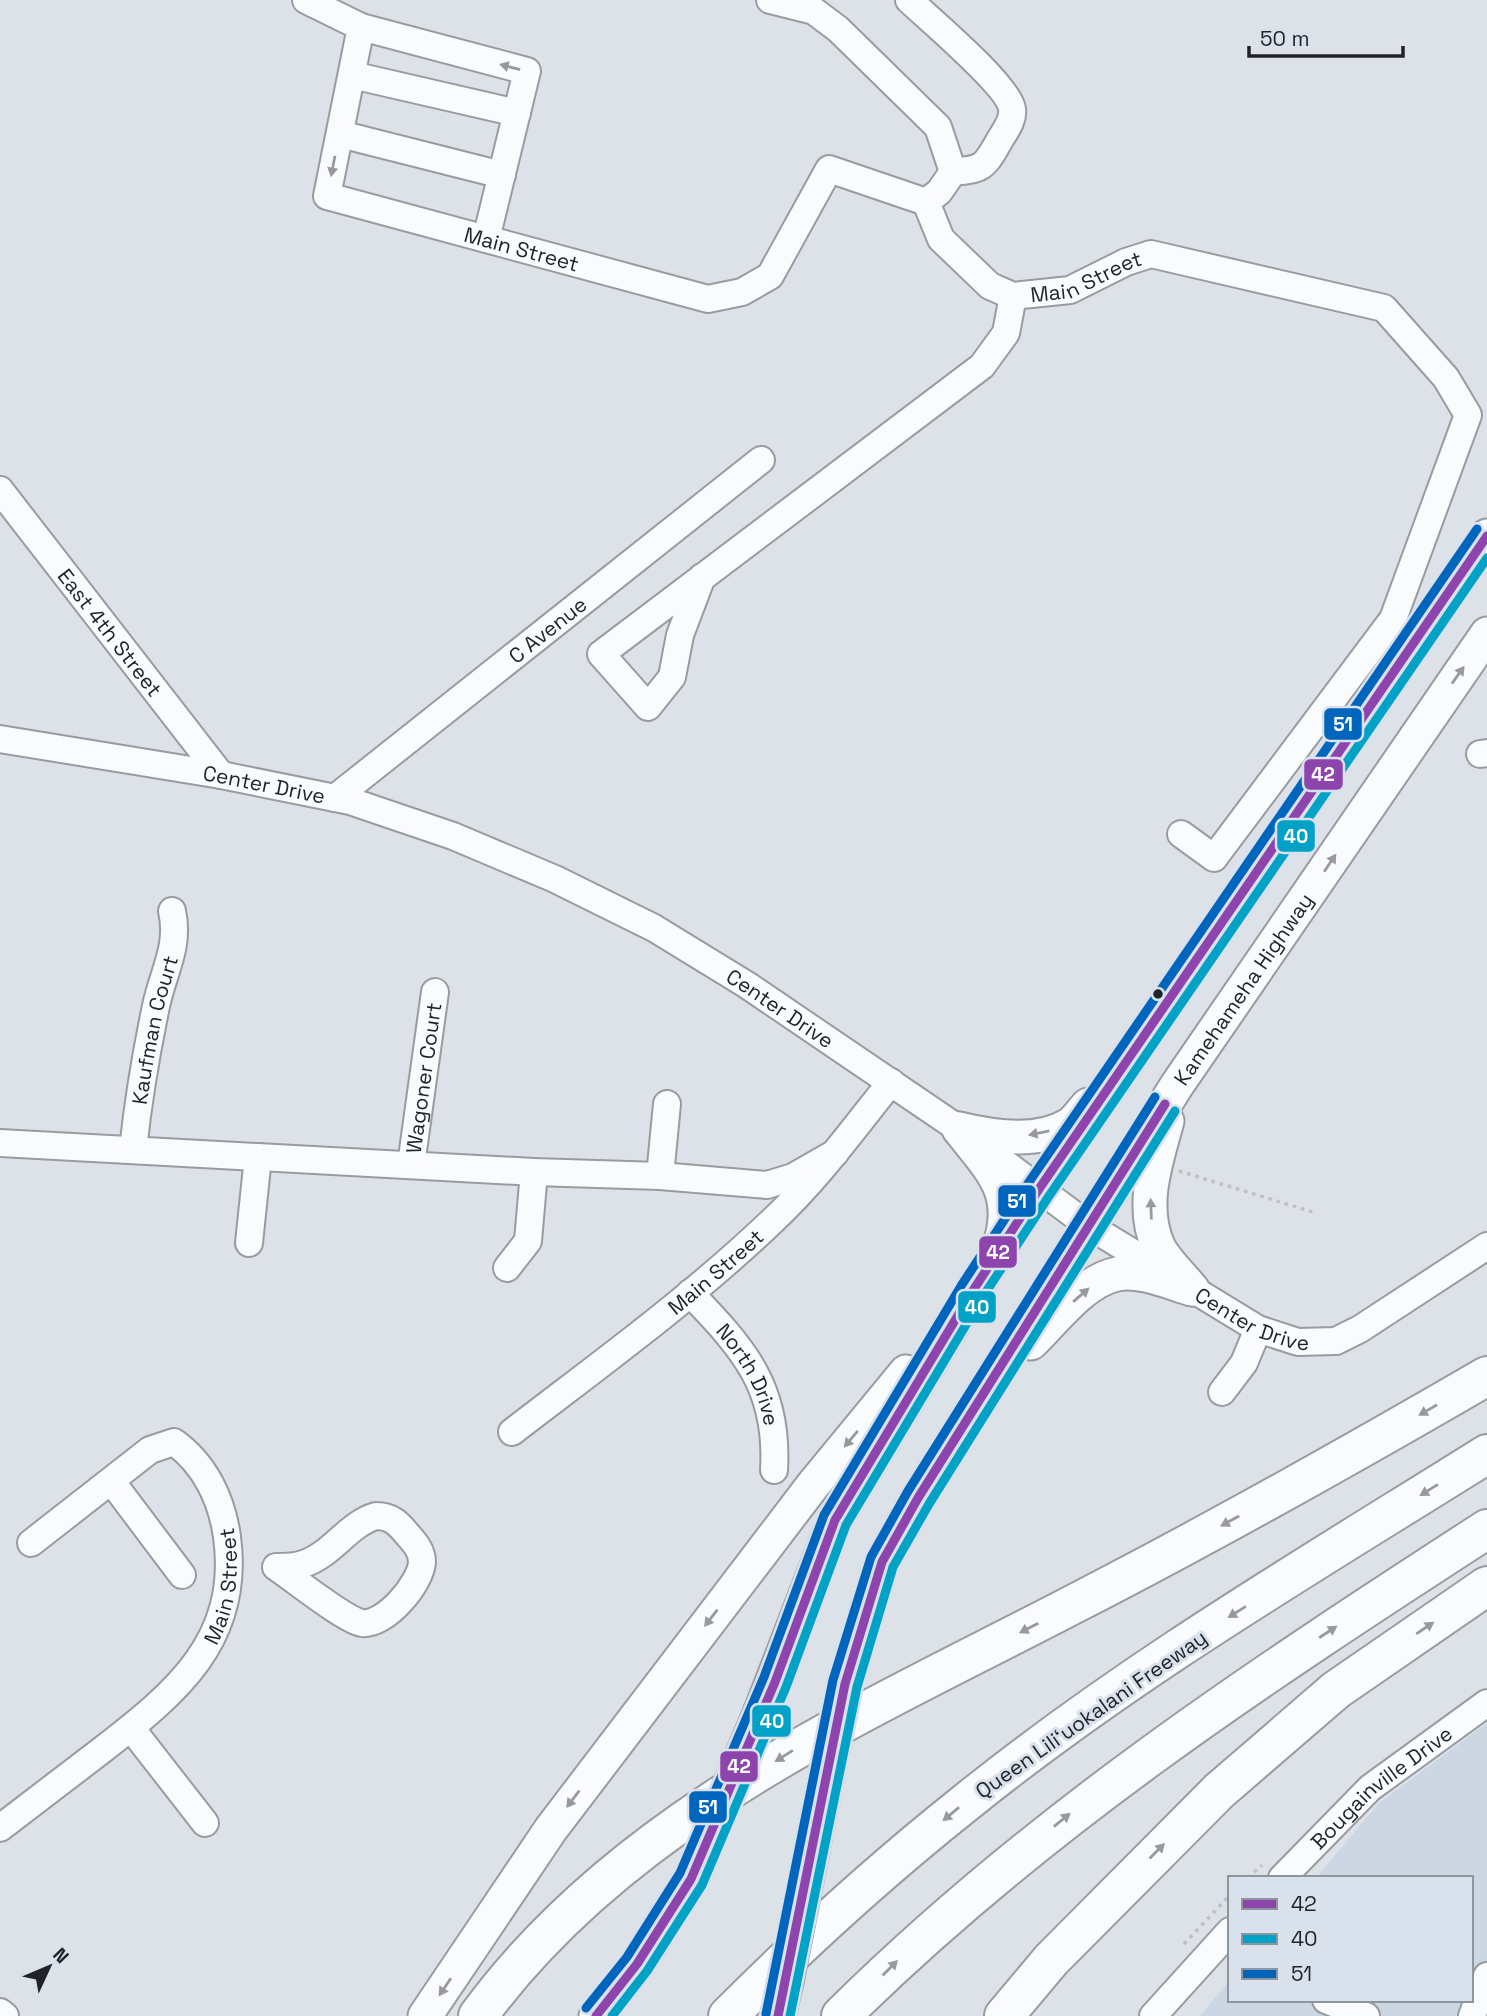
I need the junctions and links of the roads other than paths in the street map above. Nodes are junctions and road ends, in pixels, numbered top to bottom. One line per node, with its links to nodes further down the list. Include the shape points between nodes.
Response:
1 (307, 0): 4 (street)
2 (770, 0): 8 (street, via 814,11 838,29 938,127)
3 (909, 0): 8 (street, via 1003,89 1012,109 1012,120 986,164 977,170)
4 (361, 27): 5 (street, Main Street); 6 (street, one-way to 4, via 527,71)
5 (352, 75): 6 (street); 7 (street, Main Street)
6 (517, 113): 9 (street)
7 (340, 134): 9 (street); 11 (street, Main Street, one-way to 11, via 327,196)
8 (953, 172): 10 (street)
9 (502, 175): 11 (street)
10 (926, 201): 11 (street, Main Street, via 829,169 770,276 742,292 708,299); 12 (street, Main Street, via 949,248 990,286)
11 (486, 239)
12 (1013, 296): 16 (street, via 1006,333 982,366); 21 (street, Main Street, via 1070,290 1151,254 1384,308 1446,378 1468,415 1393,619 1214,858)
13 (761, 460): 20 (street, C Avenue)
14 (0, 490): 19 (street, East 4th Street)
15 (1487, 536): 24 (main road)
16 (702, 577): 16 (street, via 601,654 648,708 672,677 680,635)
17 (1487, 634): 26 (main road, Kamehameha Highway, one-way to 17)
18 (0, 739): 19 (street, Center Drive)
19 (221, 775): 20 (street, Center Drive)
20 (335, 798): 25 (street, Center Drive, via 453,836 654,928)
21 (1181, 834)
22 (172, 911): 30 (street, Kaufman Court, via 174,950 158,997 139,1085)
23 (435, 992): 33 (street, Wagoner Court)
24 (1128, 1062): 28 (main road, one-way to 28, via 1069,1125 1037,1135 993,1137); 36 (main road)
25 (891, 1082): 28 (street, Center Drive); 31 (street, Main Street)
26 (1177, 1085): 37 (main road, Kamehameha Highway); 42 (main road, one-way to 26, via 1159,1247 1150,1217 1151,1179)
27 (667, 1104): 35 (street)
28 (960, 1129): 36 (street, Center Drive); 40 (main road, via 1003,1192 1008,1217)
29 (0, 1143): 30 (street)
30 (133, 1150): 32 (street)
31 (835, 1153): 35 (street, via 793,1177 767,1185); 44 (street, Main Street, via 771,1223)
32 (258, 1157): 33 (street); 38 (street)
33 (411, 1166): 34 (street)
34 (534, 1172): 35 (street); 41 (street, via 528,1241)
35 (660, 1176)
36 (1039, 1189): 37 (street, Center Drive); 40 (main road)
37 (1089, 1226): 42 (street, Center Drive); 46 (main road, Kamehameha Highway)
38 (249, 1243)
39 (1487, 1246): 45 (street, Center Drive, via 1336,1341 1298,1342)
40 (999, 1250): 43 (main road)
41 (507, 1268)
42 (1192, 1289): 45 (street, Center Drive); 46 (main road, one-way to 42, via 1085,1290 1117,1273)
43 (972, 1292): 73 (main road, one-way to 73, via 813,1485 551,1829); 76 (main road, bridge, via 835,1520 691,1879 637,1964)
44 (690, 1293): 49 (street, Main Street); 51 (street, North Drive, via 732,1337 759,1377 773,1422)
45 (1258, 1329): 48 (street, via 1244,1363)
46 (996, 1375): 69 (main road, Kamehameha Highway, bridge, via 882,1562 845,1684)
47 (1487, 1376): 61 (highway, one-way to 61, via 1134,1573 793,1750)
48 (1222, 1392)
49 (512, 1432)
50 (1487, 1454): 77 (highway, Queen Liliʻuokalani Freeway, one-way to 77, via 1152,1667 965,1802 881,1872)
51 (774, 1470)
52 (112, 1482): 54 (street, Main Street); 55 (street, Main Street, via 150,1450 174,1443 192,1455 219,1500); 57 (street)
53 (1487, 1530): 80 (highway, one-way to 53, via 905,1953 1084,1803 1303,1648)
54 (31, 1544)
55 (231, 1566): 56 (street); 60 (street, Main Street, via 217,1627 200,1660 171,1694)
56 (276, 1567): 56 (street, via 366,1623 391,1612 418,1574 421,1559 399,1524 376,1516 303,1565)
57 (182, 1575)
58 (1487, 1586): 65 (highway, one-way to 58, via 1219,1791 1336,1690)
59 (1487, 1703): 64 (street, Bougainville Drive, via 1370,1788)
60 (131, 1728): 62 (street); 63 (street, Main Street)
61 (692, 1813): 74 (highway, via 604,1881); 75 (highway, via 635,1876 568,1938)
62 (205, 1823)
63 (0, 1828)
64 (1284, 1876)
65 (1109, 1900): 81 (highway); 82 (highway)
66 (1228, 1936): 67 (street)
67 (1219, 1958): 83 (street)
68 (1487, 1976): 85 (street)
69 (786, 1982): 78 (main road, Kamehameha Highway); 79 (main road)
70 (1331, 2002): 84 (street)
71 (0, 2012): 72 (street)
72 (5, 2016)
73 (425, 2016)
74 (478, 2016)
75 (512, 2016)
76 (596, 2016)
77 (728, 2016)
78 (778, 2016)
79 (784, 2016)
80 (841, 2016)
81 (1004, 2016)
82 (1015, 2016)
83 (1153, 2016)
84 (1366, 2016)
85 (1472, 2016)

